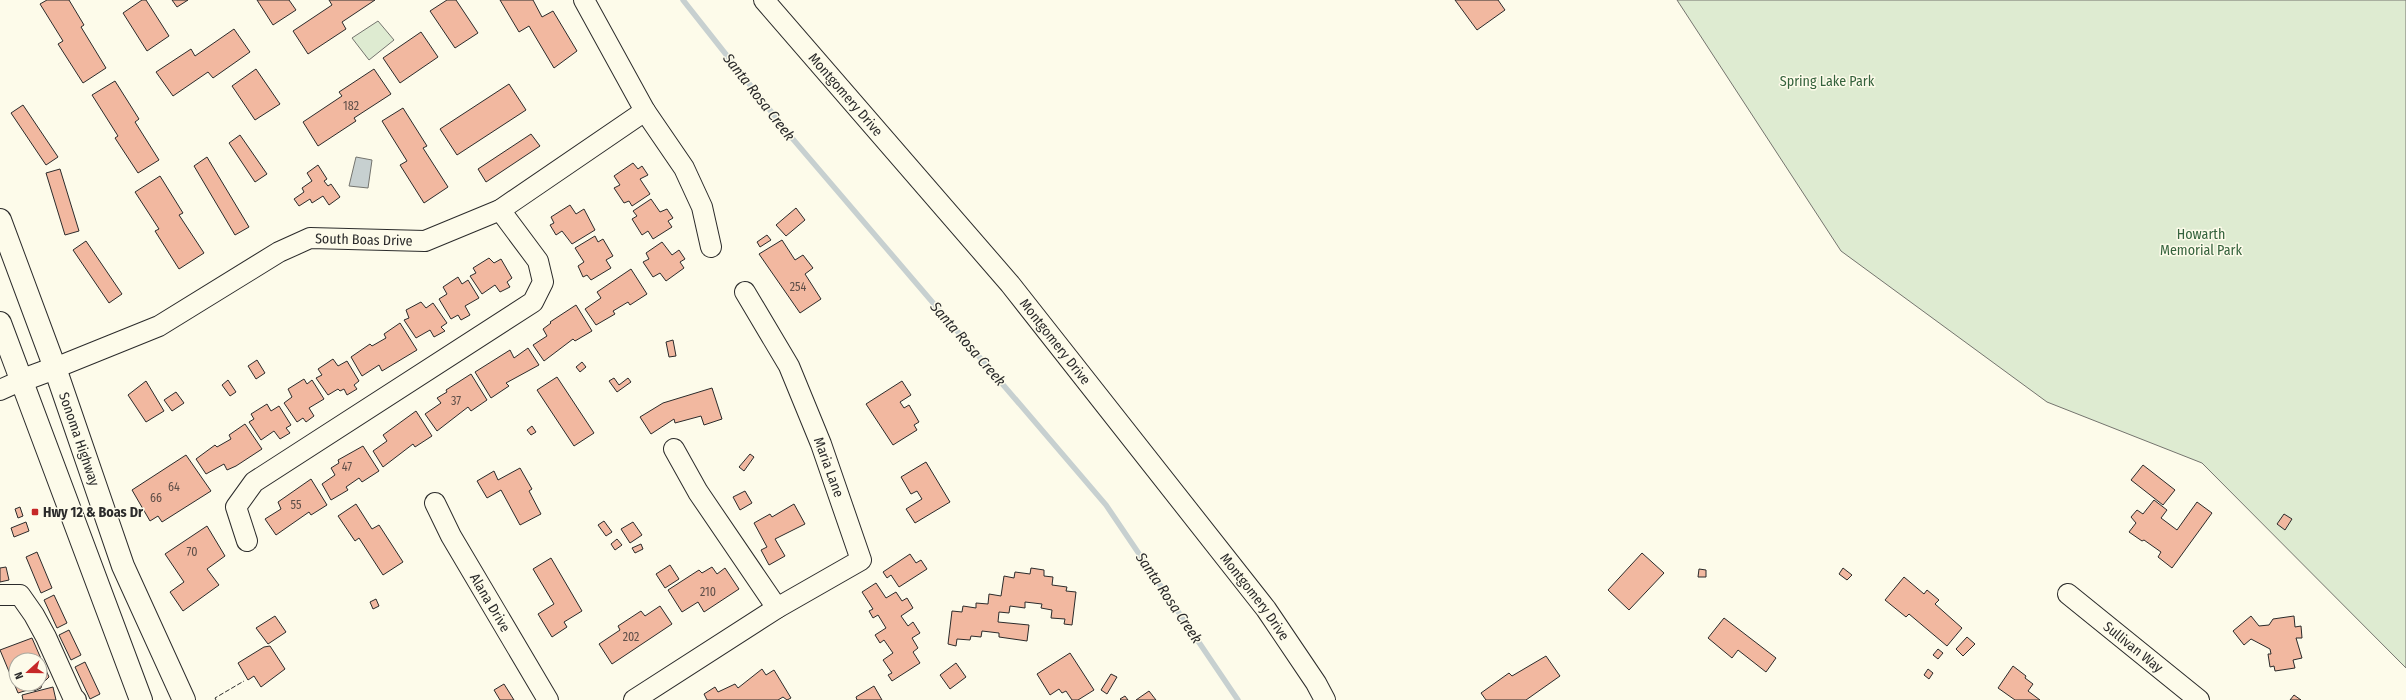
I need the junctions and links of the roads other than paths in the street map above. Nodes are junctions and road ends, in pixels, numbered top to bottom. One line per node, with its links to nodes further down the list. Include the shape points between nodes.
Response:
1 (584, 0): 3 (street)
2 (764, 0): 23 (street, Montgomery Drive, via 1015,290 1266,609 1316,682)
3 (645, 111): 4 (street, South Boas Drive); 6 (street, via 684,168 702,207)
4 (500, 210): 9 (street, South Boas Drive, via 425,241 310,238 279,252 159,326); 14 (street, via 538,261 543,282 533,302 254,482 236,507)
5 (0, 220): 9 (main road, Sonoma Highway)
6 (711, 247)
7 (745, 292): 17 (street, Maria Lane, via 789,366 821,444 861,560)
8 (0, 323): 10 (main road)
9 (55, 368): 10 (main road); 20 (main road, Sonoma Highway, via 123,566)
10 (20, 381): 11 (street); 19 (main road)
11 (0, 390)
12 (674, 449): 17 (street, via 698,492)
13 (435, 503): 21 (street, Alana Drive, via 450,536)
14 (247, 541)
15 (2068, 594): 24 (street, Sullivan Way)
16 (0, 595): 18 (street, via 20,595 46,637)
17 (777, 608): 22 (street, Maria Lane)
18 (76, 700)
19 (141, 700)
20 (184, 700)
21 (548, 700)
22 (634, 700)
23 (1325, 700)
24 (2199, 700)

